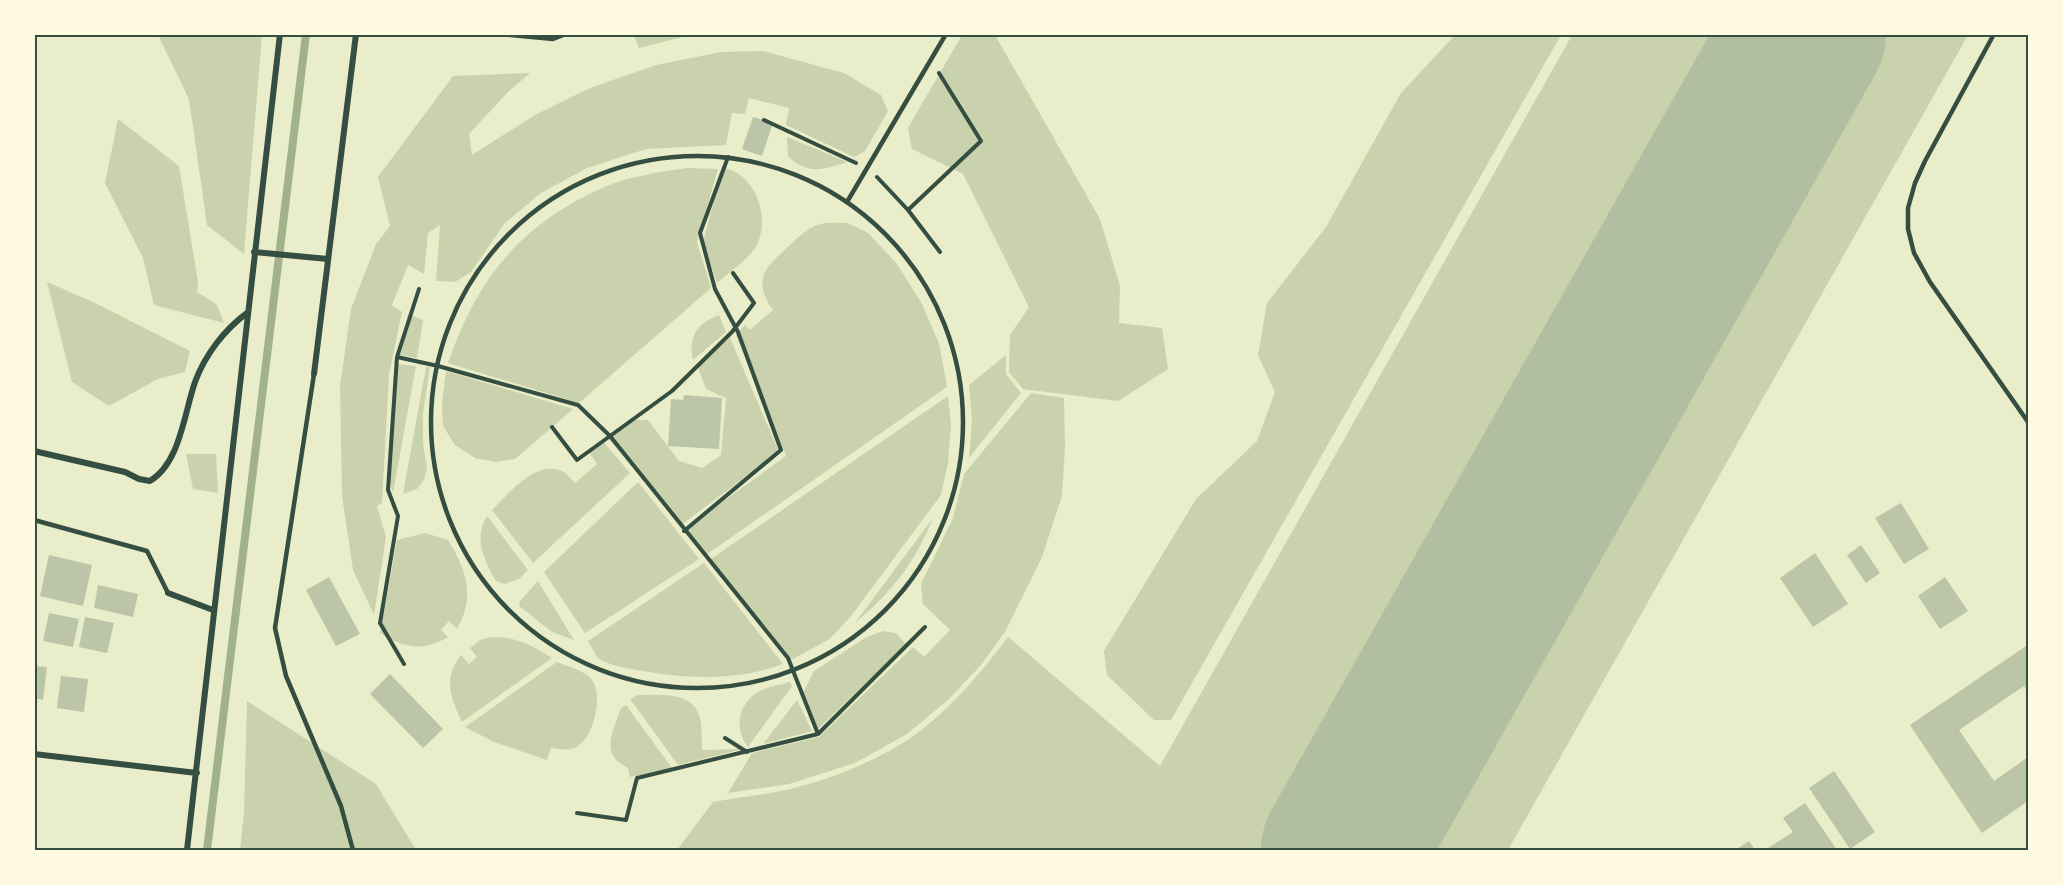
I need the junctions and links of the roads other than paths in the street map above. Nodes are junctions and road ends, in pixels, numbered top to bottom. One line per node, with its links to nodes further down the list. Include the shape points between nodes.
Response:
1 (280, 34): 8 (street)
2 (356, 34): 9 (street)
3 (499, 34): 4 (lane, via 553,39)
4 (566, 34)
5 (945, 34): 7 (lane)
6 (1994, 34): 12 (lane, via 1915,183 1908,208 1908,229 1914,253 1930,282)
7 (847, 202): 7 (lane, via 873,222 915,270 932,297 955,357 962,410 961,453 942,525 916,573 874,621 822,658 762,681 731,687 699,690 635,682 575,660 548,643 522,623 480,575 463,548 440,488 432,424 438,366 449,329 478,272 520,224 573,187 633,164 664,158 728,157 759,163 790,172)
8 (254, 252): 9 (street); 10 (street)
9 (328, 259): 11 (street)
10 (247, 314): 13 (street, via 232,324 211,351 196,381 169,464 150,481); 16 (street)
11 (314, 374): 20 (lane, via 275,628 286,676 341,806)
12 (2028, 422)
13 (34, 451)
14 (34, 520): 15 (lane, via 147,551)
15 (168, 593): 16 (street)
16 (213, 610): 18 (street)
17 (34, 754): 18 (street)
18 (197, 773): 19 (street)
19 (187, 850)
20 (353, 850)

